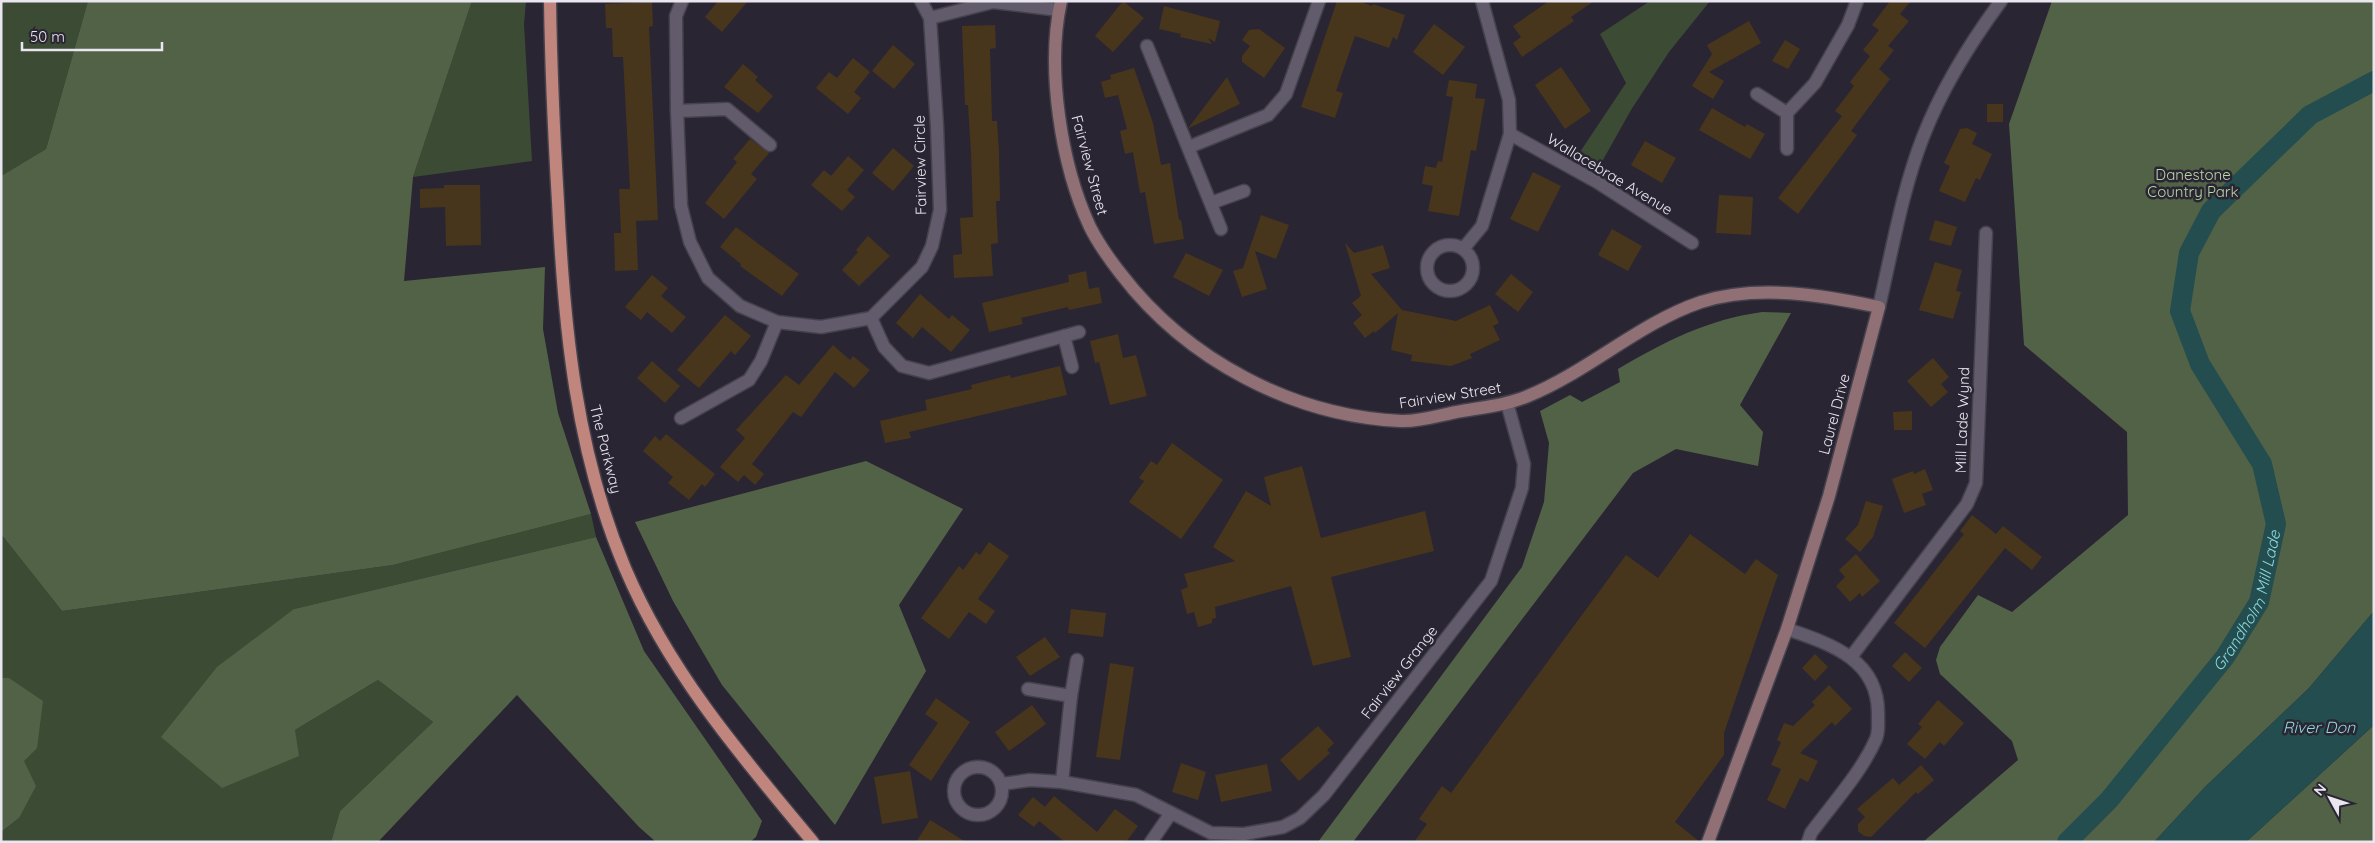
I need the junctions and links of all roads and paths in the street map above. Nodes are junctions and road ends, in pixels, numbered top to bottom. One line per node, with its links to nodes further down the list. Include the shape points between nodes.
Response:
1 (550, 1): 40 (main road, The Parkway, via 551,85 566,324 588,454 607,519 626,569 687,683 738,752)
2 (682, 1): 12 (street, via 676,16)
3 (921, 1): 9 (street, Fairview Circle)
4 (1319, 1): 16 (street, via 1286,94 1268,115)
5 (1482, 1): 14 (street, via 1509,100)
6 (1857, 1): 13 (street, via 1848,25 1815,83)
7 (2001, 1): 24 (street, Laurel Drive, via 1964,54 1923,137 1903,205)
8 (1060, 5): 9 (street, via 993,2); 30 (street, Fairview Street, via 1054,53 1059,124 1077,191 1090,228 1111,261 1138,296 1166,324 1214,360 1252,382 1327,410 1404,421)
9 (930, 18): 25 (street, Fairview Circle, via 940,210 932,246 922,267)
10 (1147, 46): 16 (street)
11 (1757, 94): 13 (street)
12 (677, 111): 15 (street, via 727,109); 26 (street, via 681,206 690,242 708,278 740,306)
13 (1787, 113): 17 (street)
14 (1510, 134): 22 (street, Wallacebrae Avenue, via 1597,182); 23 (street, via 1482,226)
15 (770, 144)
16 (1189, 148): 19 (street)
17 (1787, 149)
18 (1244, 191): 19 (street)
19 (1211, 203): 20 (street)
20 (1221, 229)
21 (1986, 233): 33 (street, Mill Lade Wynd, via 1976,483 1967,504)
22 (1692, 243)
23 (1464, 249)
24 (1880, 307): 30 (street, Fairview Street, via 1813,294 1745,294 1703,302 1670,316 1576,372 1527,397); 32 (street, Laurel Drive, via 1829,496)
25 (871, 318): 26 (street, via 821,327); 28 (street, via 884,347 902,366 929,373)
26 (777, 322): 31 (street, via 761,361 749,380)
27 (1079, 332): 28 (street)
28 (1064, 336): 29 (street)
29 (1072, 367)
30 (1507, 403): 39 (street, Fairview Grange, via 1524,464 1522,488 1491,581 1324,794 1300,818 1283,827 1244,834 1211,833)
31 (681, 418)
32 (1787, 629): 33 (street, via 1830,644); 42 (street, Laurel Drive)
33 (1851, 657): 43 (street, via 1869,677 1878,706 1877,737 1862,765 1811,833)
34 (1077, 660): 36 (street)
35 (1028, 689): 36 (street)
36 (1071, 696): 37 (street)
37 (1062, 782): 38 (street, Fairview Grange, via 1030,780); 39 (street, Fairview Grange, via 1136,795)
38 (1002, 784)
39 (1171, 813): 41 (street)
40 (814, 842)
41 (1151, 842)
42 (1708, 842)
43 (1808, 842)

